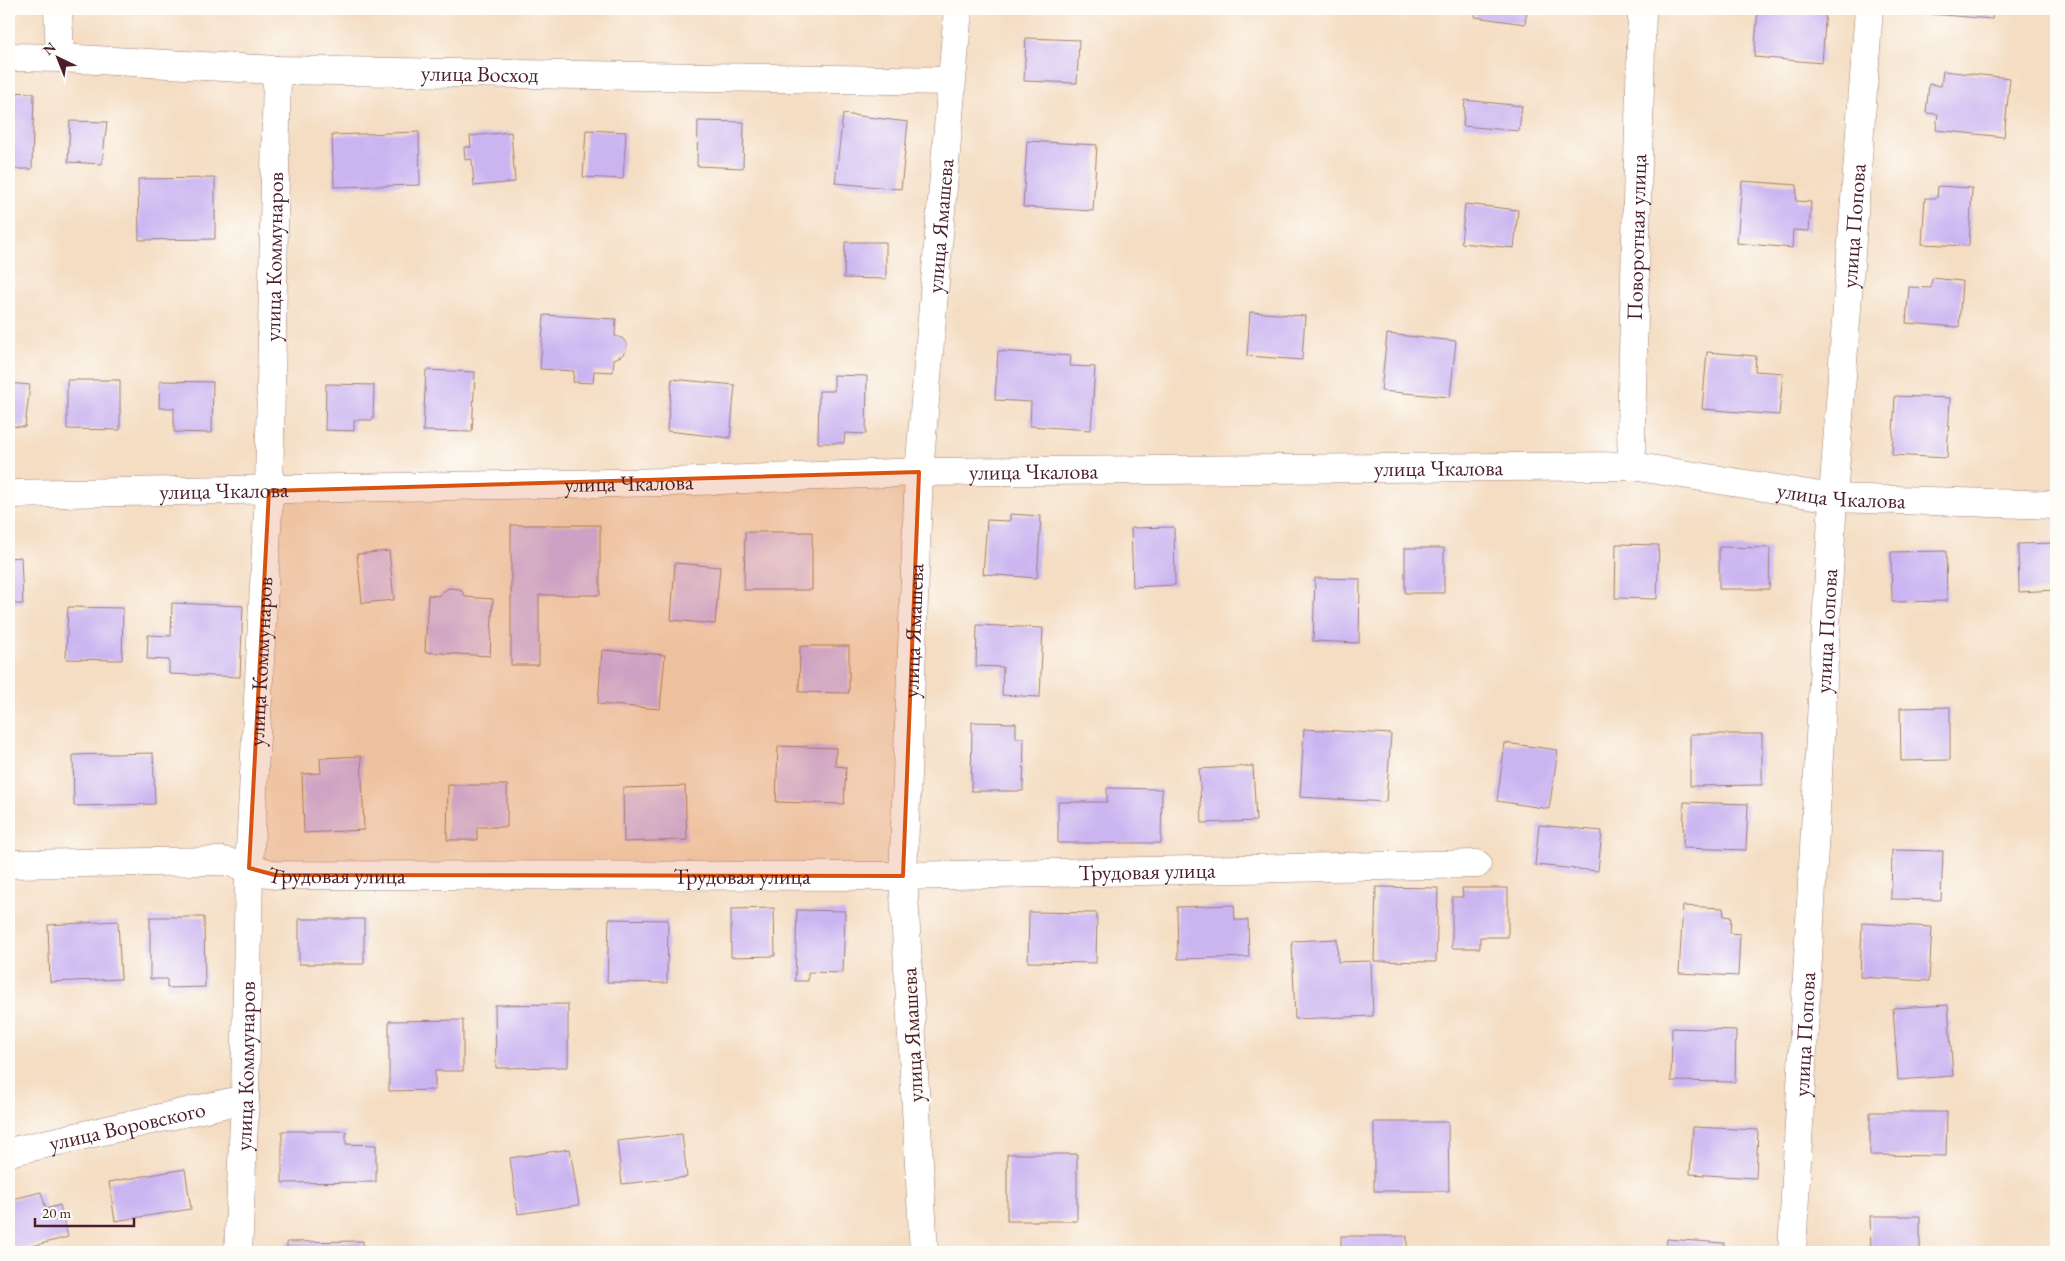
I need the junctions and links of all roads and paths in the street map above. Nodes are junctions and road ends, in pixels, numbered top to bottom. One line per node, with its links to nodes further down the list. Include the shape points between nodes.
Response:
1 (58, 9): 6 (street)
2 (958, 9): 8 (street, улица Ямашева)
3 (1642, 9): 9 (street, Поворотная улица)
4 (1869, 9): 13 (street, улица Попова)
5 (9, 57): 6 (street, улица Восход)
6 (60, 58): 7 (street, улица Восход)
7 (277, 70): 8 (street, улица Восход); 11 (street, улица Коммунаров)
8 (951, 81): 10 (street, улица Ямашева)
9 (1632, 466): 10 (street, улица Чкалова); 13 (street, улица Чкалова)
10 (920, 472): 11 (street, улица Чкалова, via 670,482); 18 (street, улица Ямашева)
11 (269, 491): 12 (street, улица Чкалова); 17 (street, улица Коммунаров)
12 (9, 494)
13 (1832, 498): 14 (street, улица Чкалова); 23 (street, улица Попова)
14 (2056, 505)
15 (9, 864): 17 (street, Трудовая улица, via 224,861)
16 (1477, 864): 18 (street, Трудовая улица)
17 (249, 868): 18 (street, Трудовая улица, via 275,875); 19 (street, улица Коммунаров)
18 (903, 876): 22 (street, улица Ямашева)
19 (245, 1099): 20 (street, улица Воровского); 21 (street, улица Коммунаров)
20 (9, 1152)
21 (238, 1252)
22 (924, 1252)
23 (1792, 1252)

